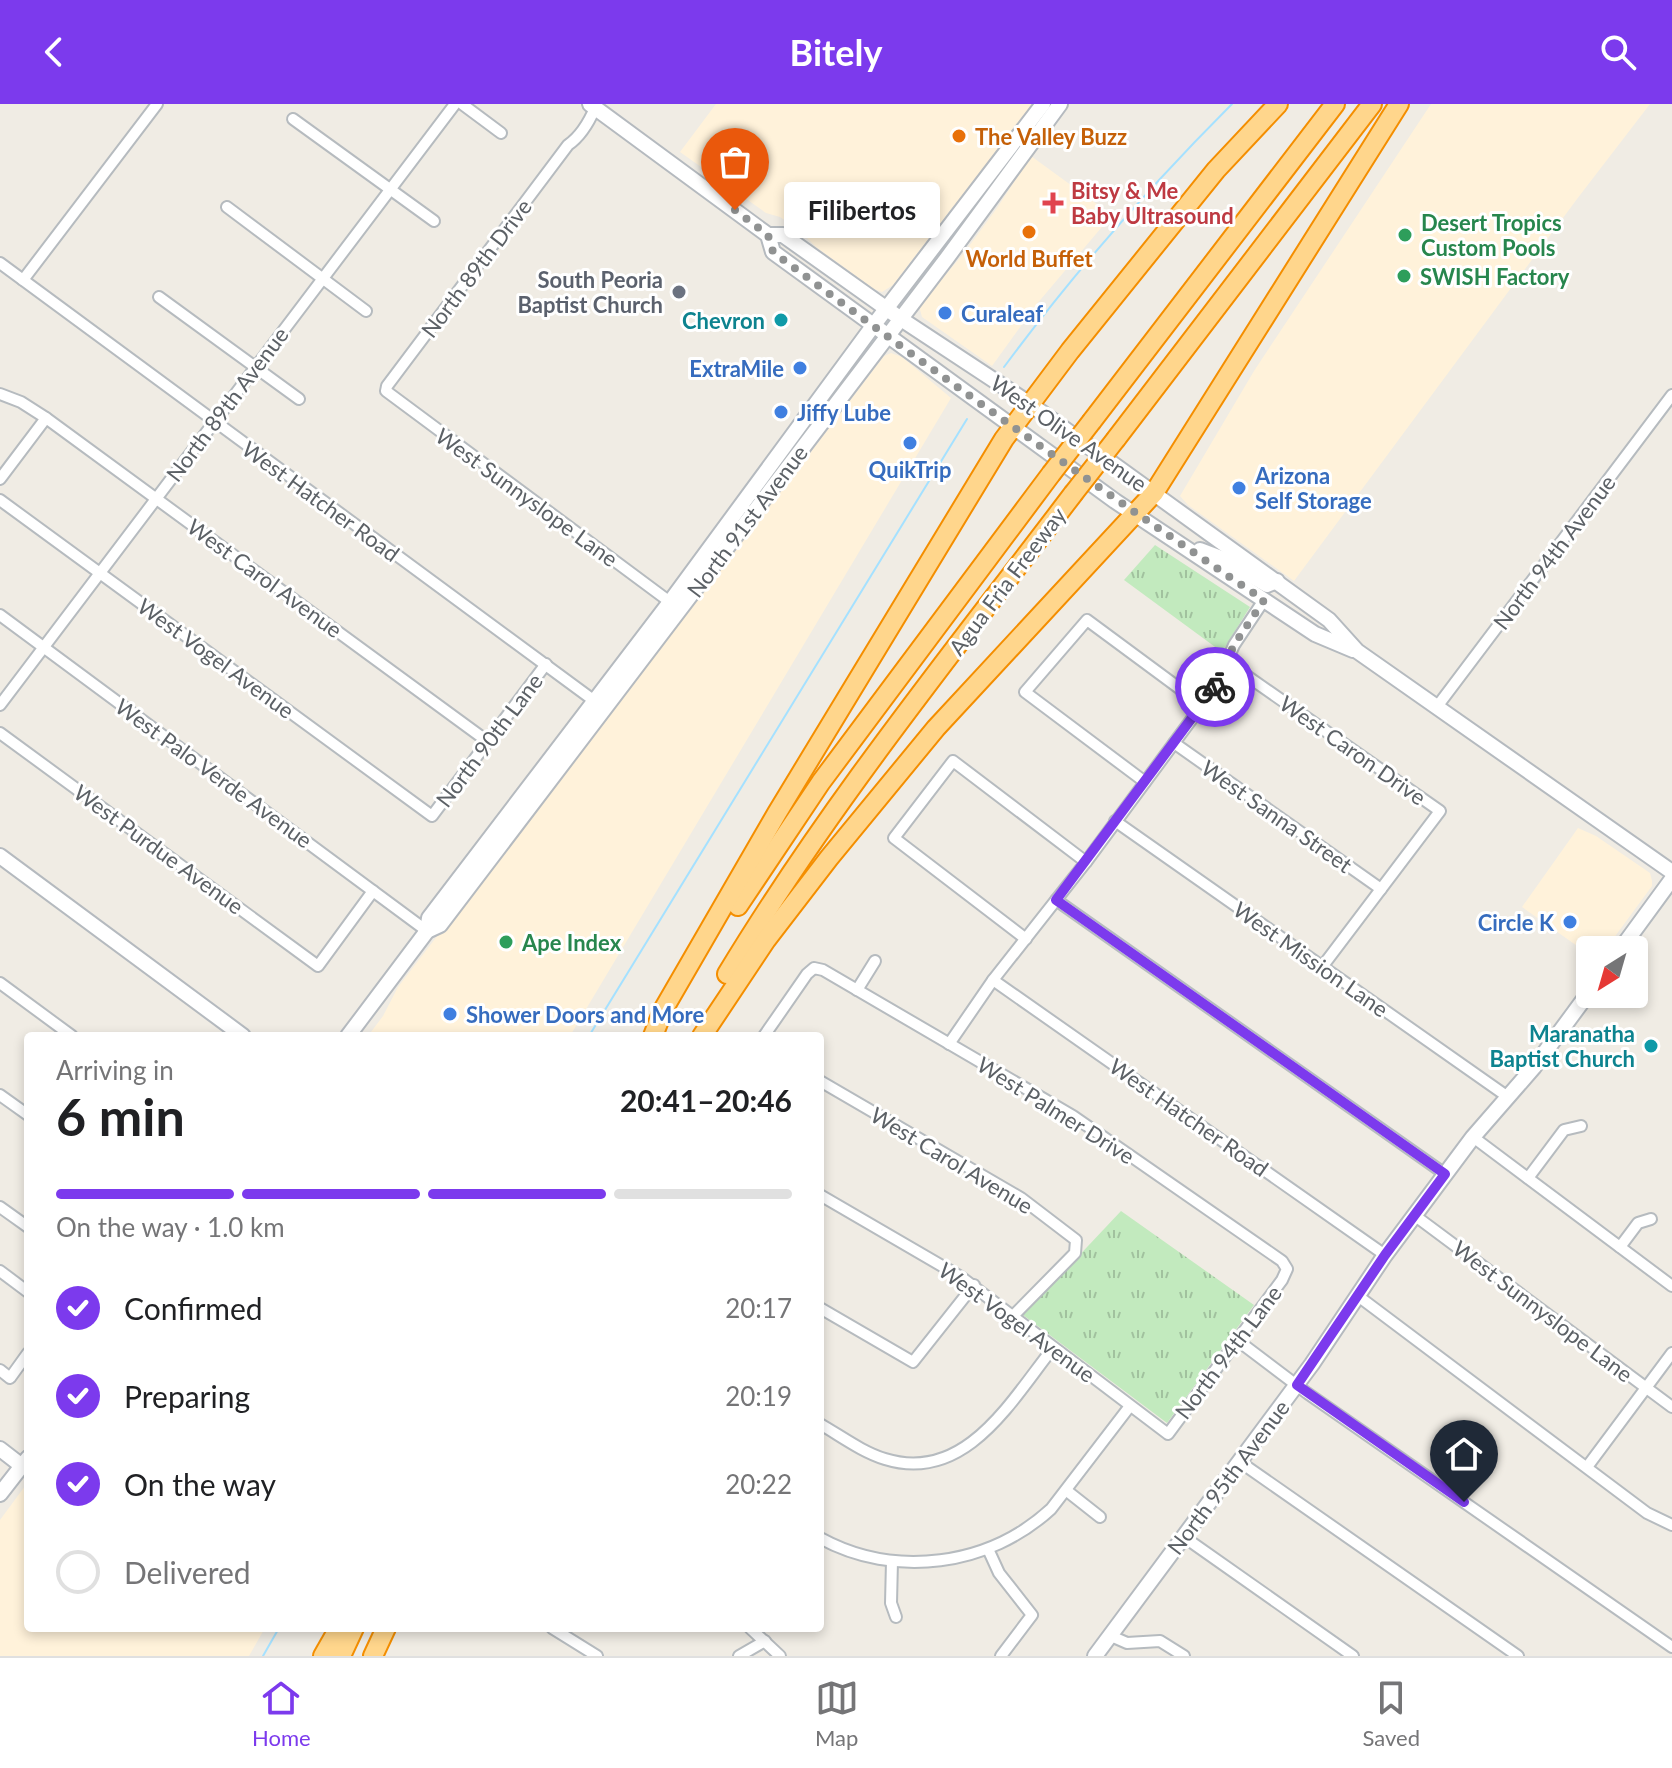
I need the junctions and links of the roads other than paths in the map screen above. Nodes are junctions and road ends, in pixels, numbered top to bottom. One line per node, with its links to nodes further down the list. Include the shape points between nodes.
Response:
1 (157, 104): 19 (street)
2 (455, 104): 13 (street, North 89th Avenue)
3 (462, 104): 12 (street)
4 (1043, 104): 21 (main road, North 91st Avenue)
5 (1060, 104): 23 (main road, North 91st Avenue)
6 (1278, 104): 31 (highway, via 1216,170)
7 (1335, 104): 83 (highway, Agua Fria Freeway, bridge, via 821,782)
8 (1372, 104): 84 (highway, Agua Fria Freeway, bridge, via 871,761 796,865)
9 (1399, 104): 38 (highway)
10 (592, 106): 16 (main road, West Olive Avenue); 27 (street, North 89th Drive, via 589,122)
11 (293, 119): 13 (street)
12 (501, 133)
13 (390, 190): 15 (street); 18 (street, North 89th Avenue)
14 (227, 207): 18 (street)
15 (434, 221)
16 (768, 235): 21 (main road, West Olive Avenue, via 783,235); 24 (main road, West Olive Avenue, via 773,252)
17 (0, 263): 19 (street, West Hatcher Road)
18 (323, 279): 22 (street); 26 (street, North 89th Avenue)
19 (23, 280): 33 (street, West Hatcher Road)
20 (159, 297): 26 (street)
21 (886, 309): 23 (main road, West Olive Avenue); 24 (main road, North 91st Avenue)
22 (366, 311)
23 (901, 319): 25 (main road, North 91st Avenue); 31 (main road, West Olive Avenue)
24 (873, 326): 25 (main road, West Olive Avenue); 35 (main road, North 91st Avenue)
25 (887, 336): 34 (main road, West Olive Avenue); 36 (main road, North 91st Avenue)
26 (254, 367): 30 (street); 33 (street, North 89th Avenue)
27 (386, 391): 47 (street, West Sunnyslope Lane)
28 (0, 394): 32 (street, West Carol Avenue)
29 (1672, 395): 56 (street, North 94th Avenue)
30 (299, 399)
31 (1030, 404): 34 (highway); 38 (main road, West Olive Avenue)
32 (46, 418): 37 (street); 39 (street, West Carol Avenue)
33 (214, 422): 39 (street, North 89th Avenue); 52 (street, West Hatcher Road)
34 (1012, 428): 41 (main road, West Olive Avenue); 82 (highway, via 777,813 663,1010)
35 (797, 429): 36 (main road); 42 (main road, North 91st Avenue)
36 (809, 439): 42 (main road, North 91st Avenue)
37 (0, 479)
38 (1154, 493): 41 (highway); 45 (main road, West Olive Avenue)
39 (157, 498): 44 (street, North 89th Avenue); 58 (street, West Carol Avenue)
40 (0, 500): 44 (street, West Vogel Avenue)
41 (1134, 514): 43 (main road, West Olive Avenue); 85 (highway, via 936,728 766,940)
42 (743, 515): 47 (main road, North 91st Avenue)
43 (1184, 546): 45 (main road, via 1221,558 1267,585); 46 (main road, West Olive Avenue)
44 (99, 573): 49 (street, North 89th Avenue); 61 (street, West Vogel Avenue)
45 (1277, 581): 50 (main road, West Olive Avenue, via 1329,620)
46 (1264, 600): 50 (main road, West Olive Avenue, via 1315,634); 51 (street)
47 (675, 606): 54 (main road, North 91st Avenue)
48 (0, 615): 49 (street, West Palo Verde Avenue)
49 (43, 647): 53 (street, North 89th Avenue); 68 (street, West Palo Verde Avenue)
50 (1357, 651): 56 (main road, West Olive Avenue)
51 (1227, 662): 55 (street); 67 (street, West Caron Drive, via 1440,811)
52 (546, 664): 54 (street, West Hatcher Road); 58 (street, North 90th Lane)
53 (0, 705)
54 (599, 705): 70 (main road, North 91st Avenue, via 429,918)
55 (1202, 705): 59 (street); 60 (street, via 1087,620 1025,692)
56 (1436, 708): 65 (main road, West Olive Avenue)
57 (0, 733): 68 (street, West Purdue Avenue, via 318,966)
58 (487, 741): 61 (street, North 90th Lane)
59 (1174, 743): 60 (street); 67 (street, West Sanna Street)
60 (1145, 782): 62 (street)
61 (432, 816)
62 (1115, 821): 64 (street); 74 (street, West Mission Lane)
63 (0, 856): 80 (main road)
64 (1086, 862): 69 (street); 72 (street, via 953,761 894,838)
65 (1672, 872)
66 (1672, 879): 71 (main road)
67 (1381, 889): 74 (street)
68 (373, 891): 70 (street, West Palo Verde Avenue)
69 (1056, 900): 72 (street); 94 (street)
70 (427, 931): 81 (main road, North 91st Avenue)
71 (1630, 936)
72 (1026, 939): 75 (street)
73 (875, 961): 77 (street)
74 (1322, 967): 90 (street, West Mission Lane)
75 (993, 980): 87 (street); 102 (street, West Hatcher Road)
76 (0, 983): 79 (street)
77 (857, 990): 86 (street, West Palmer Drive, via 814,968); 87 (street, West Palmer Drive)
78 (1577, 1008): 90 (main road, North 95th Avenue)
79 (67, 1032)
80 (238, 1032)
81 (351, 1032)
82 (656, 1032)
83 (658, 1032)
84 (694, 1032)
85 (705, 1032)
86 (767, 1032)
87 (949, 1044): 103 (street, West Palmer Drive, via 1082,1122)
88 (824, 1083): 110 (street, West Carol Avenue, via 1021,1198 1076,1240 1075,1253)
89 (0, 1095): 91 (street)
90 (1508, 1097): 93 (main road, North 95th Avenue)
91 (24, 1112)
92 (1581, 1126): 95 (street, via 1564,1130)
93 (1473, 1137): 94 (main road, North 95th Avenue); 95 (street)
94 (1445, 1174): 98 (main road, North 95th Avenue)
95 (1528, 1178): 101 (street)
96 (824, 1197): 105 (street, West Vogel Avenue)
97 (0, 1207): 100 (street)
98 (1414, 1215): 102 (main road, North 95th Avenue); 117 (street, West Sunnyslope Lane)
99 (1651, 1219): 101 (street, via 1638,1223)
100 (24, 1224)
101 (1620, 1247): 106 (street)
102 (1385, 1255): 108 (main road, North 95th Avenue)
103 (1287, 1269): 111 (street, North 94th Lane)
104 (0, 1271): 107 (street)
105 (974, 1285): 109 (street, via 913,1362); 110 (street, West Vogel Avenue)
106 (1672, 1286)
107 (24, 1289)
108 (1358, 1296): 116 (main road, North 95th Avenue); 126 (street)
109 (824, 1310)
110 (1012, 1317): 112 (street, West Vogel Avenue)
111 (1237, 1340): 116 (street); 121 (street, North 94th Lane)
112 (1053, 1348): 118 (street, West Vogel Avenue); 120 (street, via 984,1435 954,1455 926,1463 882,1458)
113 (1672, 1353): 117 (street)
114 (24, 1361): 115 (street, via 10,1378)
115 (0, 1370)
116 (1297, 1385): 124 (main road, North 95th Avenue); 144 (street)
117 (1646, 1388): 119 (street, West Sunnyslope Lane); 126 (street)
118 (1130, 1406): 121 (street, West Vogel Avenue); 127 (street)
119 (1672, 1407)
120 (824, 1426)
121 (1168, 1434)
122 (0, 1449): 123 (main road)
123 (24, 1461)
124 (1240, 1462): 131 (main road, North 95th Avenue); 156 (street)
125 (24, 1463): 128 (main road)
126 (1587, 1467): 130 (street, via 1647,1513)
127 (1067, 1491): 129 (street); 133 (street, via 1037,1522)
128 (0, 1494)
129 (1100, 1517)
130 (1672, 1525)
131 (1184, 1537): 142 (main road, North 95th Avenue); 155 (street)
132 (824, 1540): 134 (street, via 862,1556)
133 (988, 1549): 134 (street, via 944,1561); 152 (street, via 999,1573 1032,1615)
134 (892, 1561): 135 (street)
135 (896, 1617)
136 (337, 1632): 145 (highway)
137 (352, 1632): 146 (highway)
138 (384, 1632): 147 (highway)
139 (397, 1632): 148 (highway)
140 (558, 1632): 149 (street)
141 (755, 1632): 143 (street)
142 (1111, 1636): 153 (main road, North 95th Avenue); 154 (street, via 1127,1643 1160,1641)
143 (765, 1641): 150 (street); 151 (street)
144 (1672, 1647)
145 (323, 1656)
146 (341, 1656)
147 (373, 1656)
148 (387, 1656)
149 (597, 1656)
150 (739, 1656)
151 (780, 1656)
152 (1001, 1656)
153 (1095, 1656)
154 (1184, 1656)
155 (1353, 1656)
156 (1518, 1656)

